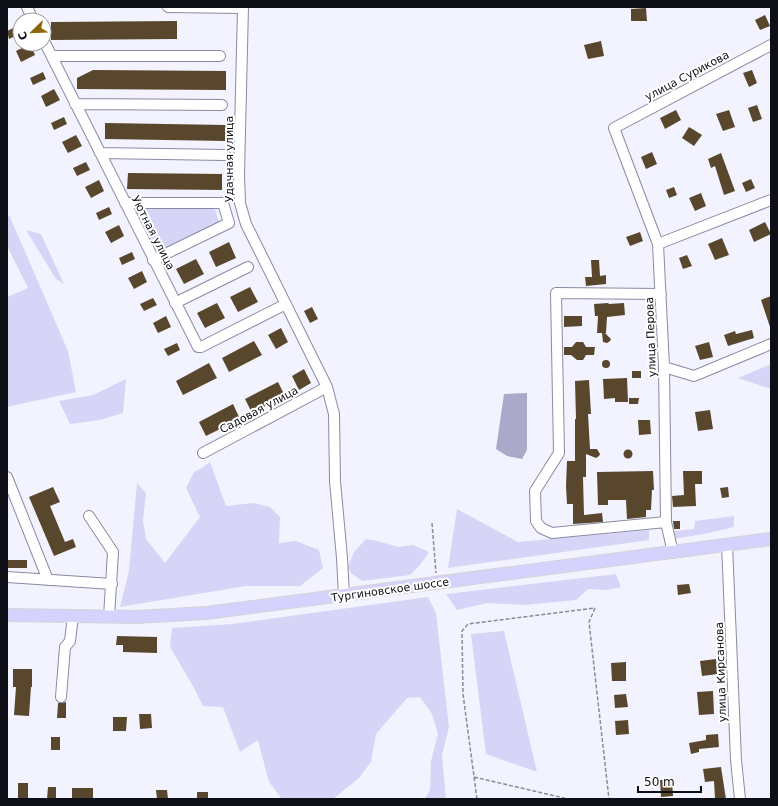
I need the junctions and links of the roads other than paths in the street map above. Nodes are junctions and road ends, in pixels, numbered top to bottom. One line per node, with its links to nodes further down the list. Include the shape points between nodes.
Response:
1 (168, 7): 2 (street)
2 (243, 8): 19 (street, Удачная улица, via 240,203 246,224)
3 (771, 45): 9 (street, улица Сурикова)
4 (50, 52): 5 (street, Уютная улица)
5 (52, 56): 6 (street); 7 (street, Уютная улица)
6 (220, 56)
7 (75, 104): 8 (street); 10 (street, Уютная улица)
8 (222, 105)
9 (614, 128): 14 (street, улица Перова)
10 (100, 153): 11 (street); 13 (street, Уютная улица)
11 (225, 155)
12 (771, 200): 14 (street)
13 (125, 203): 15 (street, Уютная улица); 15 (street, via 223,203 229,223)
14 (658, 244): 17 (street, улица Перова)
15 (153, 260): 18 (street, Уютная улица)
16 (248, 267): 18 (street)
17 (661, 294): 21 (street, улица Перова); 26 (street, via 556,293 559,453 535,490 536,521 541,528 552,533)
18 (175, 303): 19 (street, Уютная улица, via 196,345 200,347)
19 (286, 304): 22 (street, Удачная улица)
20 (771, 344): 21 (street, via 694,376)
21 (664, 367): 26 (street, улица Перова)
22 (327, 387): 23 (street, Садовая улица); 33 (street, Удачная улица, via 334,414 335,481)
23 (203, 453)
24 (7, 477): 31 (street)
25 (89, 516): 32 (street, via 113,552)
26 (666, 522): 29 (street, улица Перова)
27 (771, 539): 28 (main road, Тургиновское шоссе)
28 (728, 544): 29 (main road, Тургиновское шоссе); 38 (street, улица Кирсанова, via 736,760)
29 (673, 553): 33 (main road, Тургиновское шоссе)
30 (7, 577): 31 (street)
31 (48, 580): 32 (street)
32 (112, 584): 36 (street)
33 (344, 596): 36 (main road, Тургиновское шоссе, via 189,615)
34 (7, 615): 35 (main road, Тургиновское шоссе)
35 (73, 616): 36 (main road, Тургиновское шоссе); 37 (street, via 70,641 65,647)
36 (109, 617)
37 (60, 697)
38 (740, 799)

